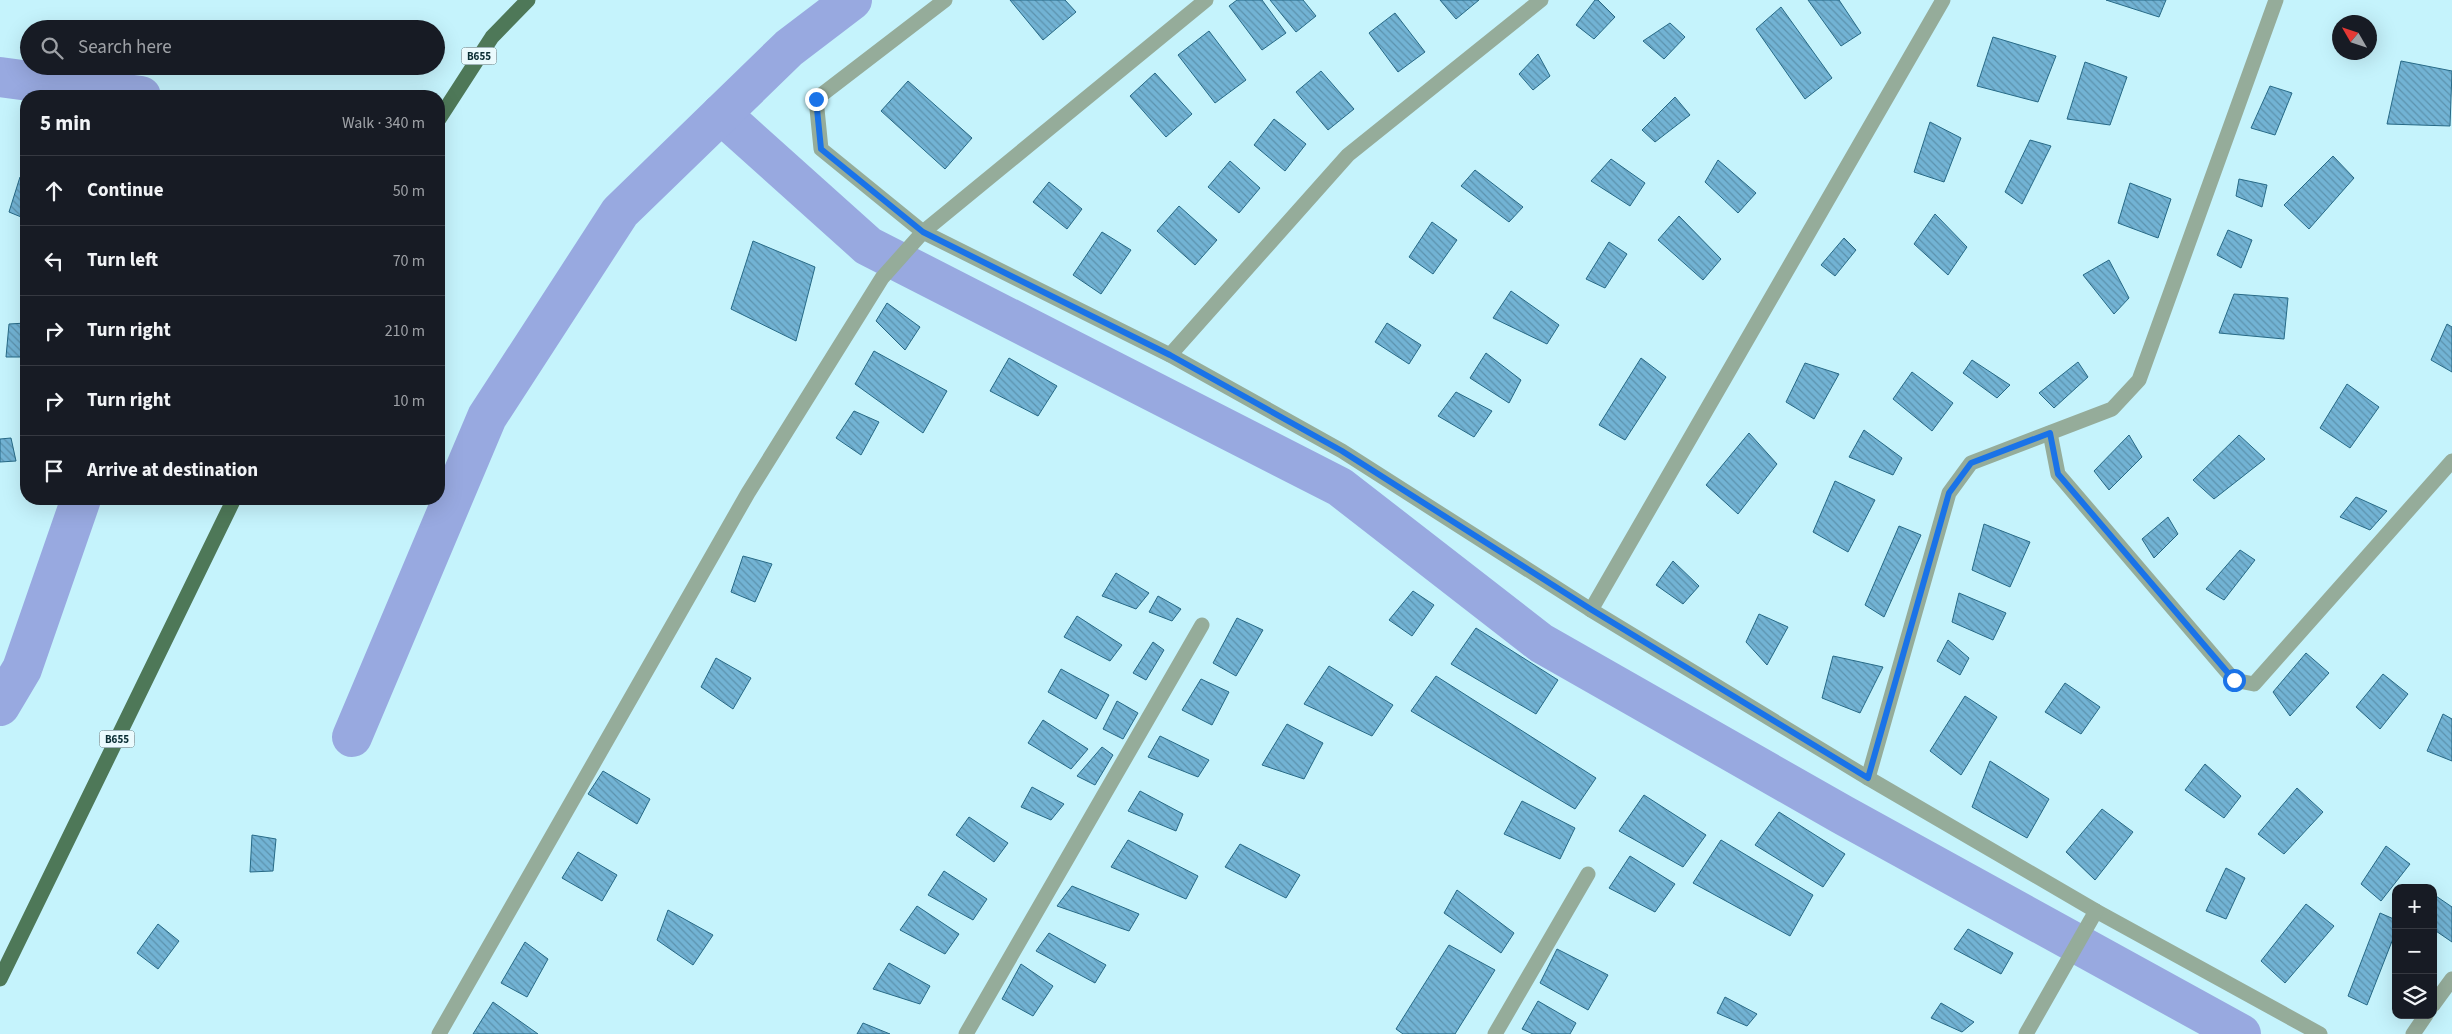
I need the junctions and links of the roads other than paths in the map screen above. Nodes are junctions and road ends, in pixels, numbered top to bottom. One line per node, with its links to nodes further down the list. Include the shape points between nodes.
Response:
1 (528, 0): 7 (main road, B655, via 492,36)
2 (946, 0): 8 (street, via 816,99 821,149)
3 (1206, 0): 8 (street)
4 (1541, 0): 9 (street, via 1348,154)
5 (1943, 0): 13 (street)
6 (2276, 0): 10 (street, via 2140,380 2112,409)
7 (445, 110)
8 (923, 232): 9 (street); 22 (street, via 882,278 748,493)
9 (1170, 355): 13 (street, via 1342,451)
10 (2050, 433): 11 (street, via 2058,474 2234,680 2254,684); 15 (street, via 1971,463 1949,493)
11 (2452, 461)
12 (231, 505): 18 (main road, B655)
13 (1592, 610): 15 (street)
14 (1202, 625): 23 (street)
15 (1868, 778): 17 (street)
16 (1588, 874): 24 (street)
17 (2096, 911): 25 (street); 26 (street)
18 (0, 979)
19 (2452, 979): 20 (street)
20 (2437, 1000)
21 (2423, 1019): 27 (street)
22 (439, 1034)
23 (966, 1034)
24 (1495, 1034)
25 (2026, 1034)
26 (2320, 1034)
27 (2413, 1034)

